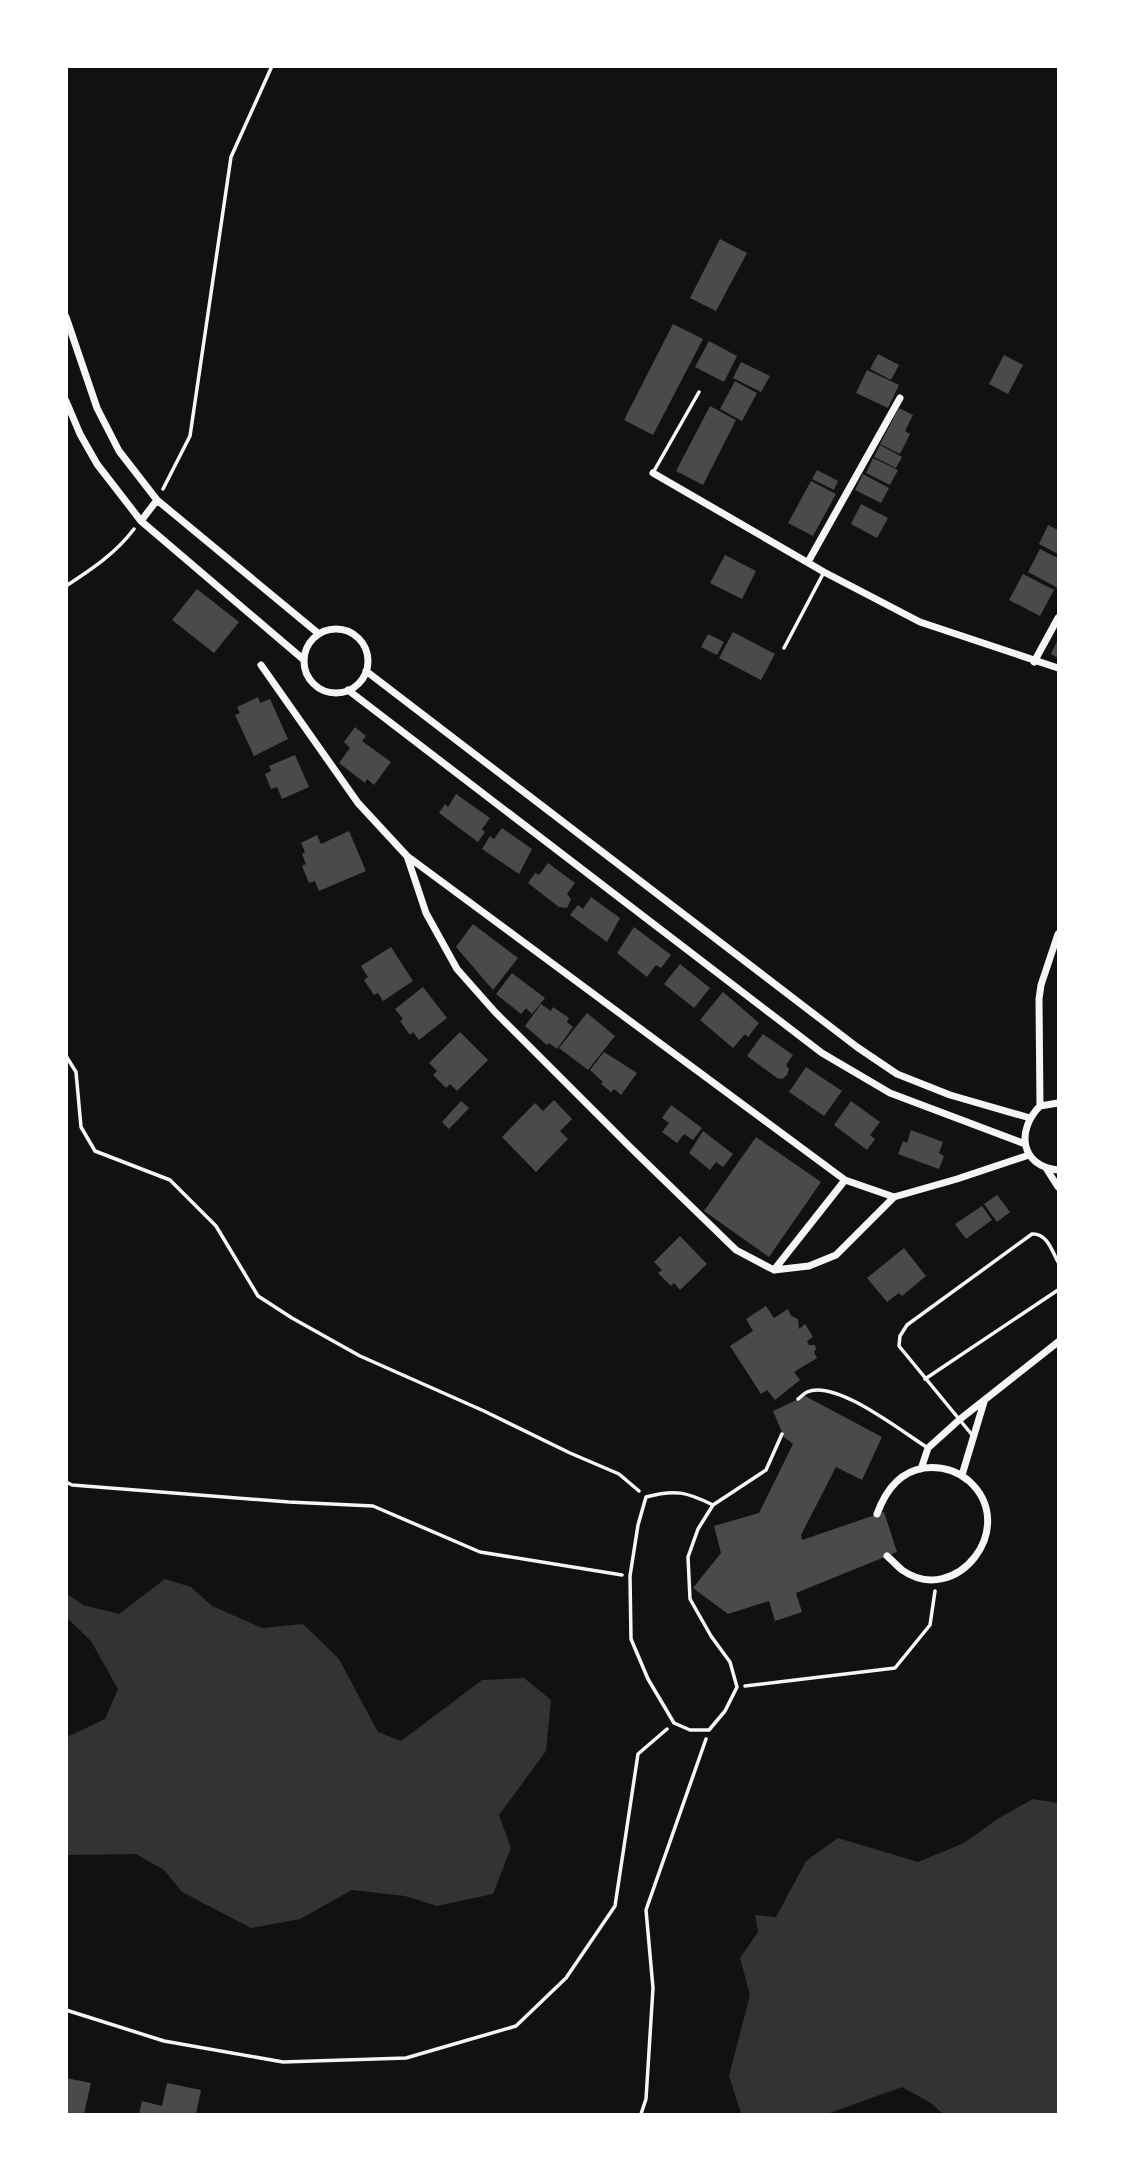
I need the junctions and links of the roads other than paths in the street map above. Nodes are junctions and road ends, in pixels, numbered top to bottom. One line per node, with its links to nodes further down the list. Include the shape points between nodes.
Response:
1 (66, 317): 6 (street, via 102,419 119,452)
2 (699, 392): 5 (lane)
3 (900, 398): 8 (street)
4 (66, 401): 7 (street, via 97,464)
5 (653, 473): 8 (street)
6 (157, 500): 7 (street); 11 (street)
7 (141, 521): 13 (street)
8 (808, 562): 9 (street)
9 (824, 572): 12 (lane); 14 (street, via 920,622)
10 (1059, 618): 14 (street)
11 (319, 634): 13 (street); 17 (street, via 337,629 355,635 366,651)
12 (784, 648)
13 (304, 660): 18 (street, via 310,680 318,687 338,693)
14 (1034, 662): 16 (street)
15 (261, 665): 19 (street, via 358,803)
16 (1059, 668)
17 (366, 671): 18 (street); 23 (street, via 897,1074)
18 (348, 690): 24 (street, via 822,1053 890,1093)
19 (407, 856): 28 (street); 32 (street, via 426,914 457,969 736,1250)
20 (1059, 934): 22 (street, via 1040,992)
21 (1059, 1103): 22 (street)
22 (1040, 1106): 23 (street)
23 (1030, 1118): 24 (street)
24 (1025, 1144): 25 (street)
25 (1029, 1154): 26 (street); 30 (street)
26 (1046, 1168): 27 (street); 29 (street)
27 (1059, 1170)
28 (845, 1181): 30 (street); 32 (street)
29 (1059, 1186)
30 (894, 1197): 32 (street, via 836,1255 809,1266)
31 (1058, 1260): 35 (lane, via 1045,1238 1032,1234 907,1325 899,1346)
32 (774, 1270)
33 (1059, 1290): 35 (lane)
34 (1059, 1342): 37 (street)
35 (925, 1379): 38 (lane)
36 (798, 1399): 41 (lane, via 818,1390 842,1395)
37 (984, 1402): 38 (street); 40 (street)
38 (959, 1420): 40 (lane); 41 (street)
39 (782, 1434): 44 (lane, via 766,1469)
40 (974, 1438): 43 (street)
41 (928, 1448): 42 (street)
42 (921, 1469): 43 (street, via 949,1469); 45 (street, via 892,1485)
43 (962, 1475): 46 (street, via 986,1506 984,1546 972,1562 937,1579 920,1578)
44 (713, 1505): 44 (lane, via 688,1557 690,1599 730,1662 737,1687 709,1730 690,1730 674,1723 631,1639 630,1576 646,1497 667,1491 691,1494)
45 (877, 1514)
46 (887, 1556)

